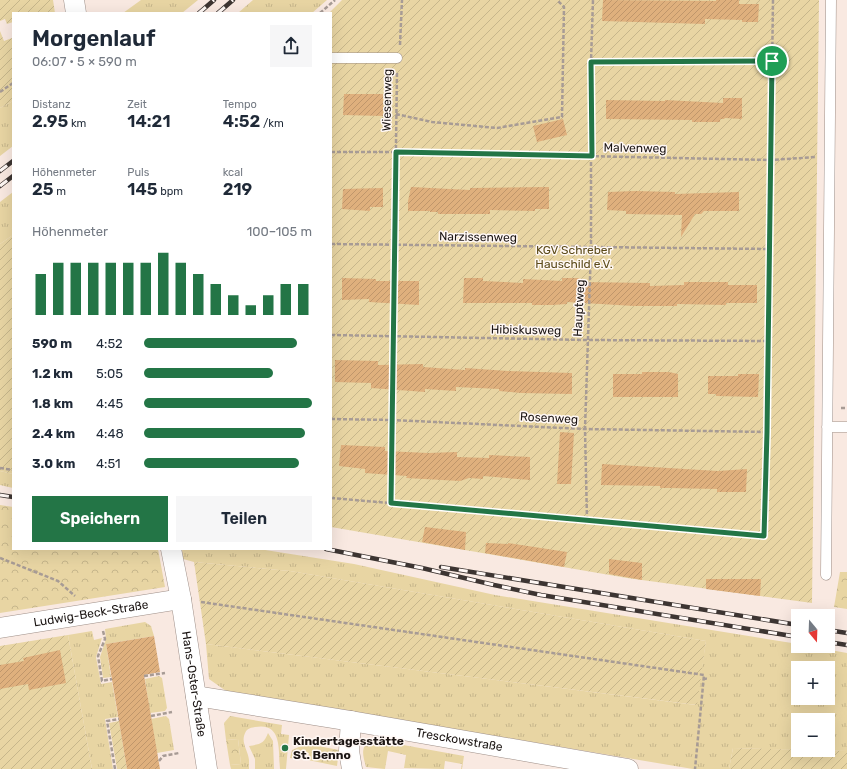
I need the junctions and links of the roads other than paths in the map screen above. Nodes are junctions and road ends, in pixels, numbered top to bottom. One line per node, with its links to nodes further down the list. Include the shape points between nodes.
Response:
1 (74, 0): 3 (street)
2 (831, 0): 6 (lane)
3 (76, 12)
4 (332, 58): 5 (lane)
5 (397, 58)
6 (827, 427): 7 (lane); 9 (lane)
7 (847, 427)
8 (172, 550): 10 (street, Hans-Oster-Straße)
9 (826, 575)
10 (181, 599): 11 (street, Ludwig-Beck-Straße); 12 (street, Hans-Oster-Straße)
11 (0, 628)
12 (196, 696): 13 (street, Tresckowstraße); 14 (street, Hans-Oster-Straße)
13 (351, 721): 15 (street, via 349,751); 16 (street, Tresckowstraße)
14 (207, 769)
15 (352, 769)
16 (628, 769)

